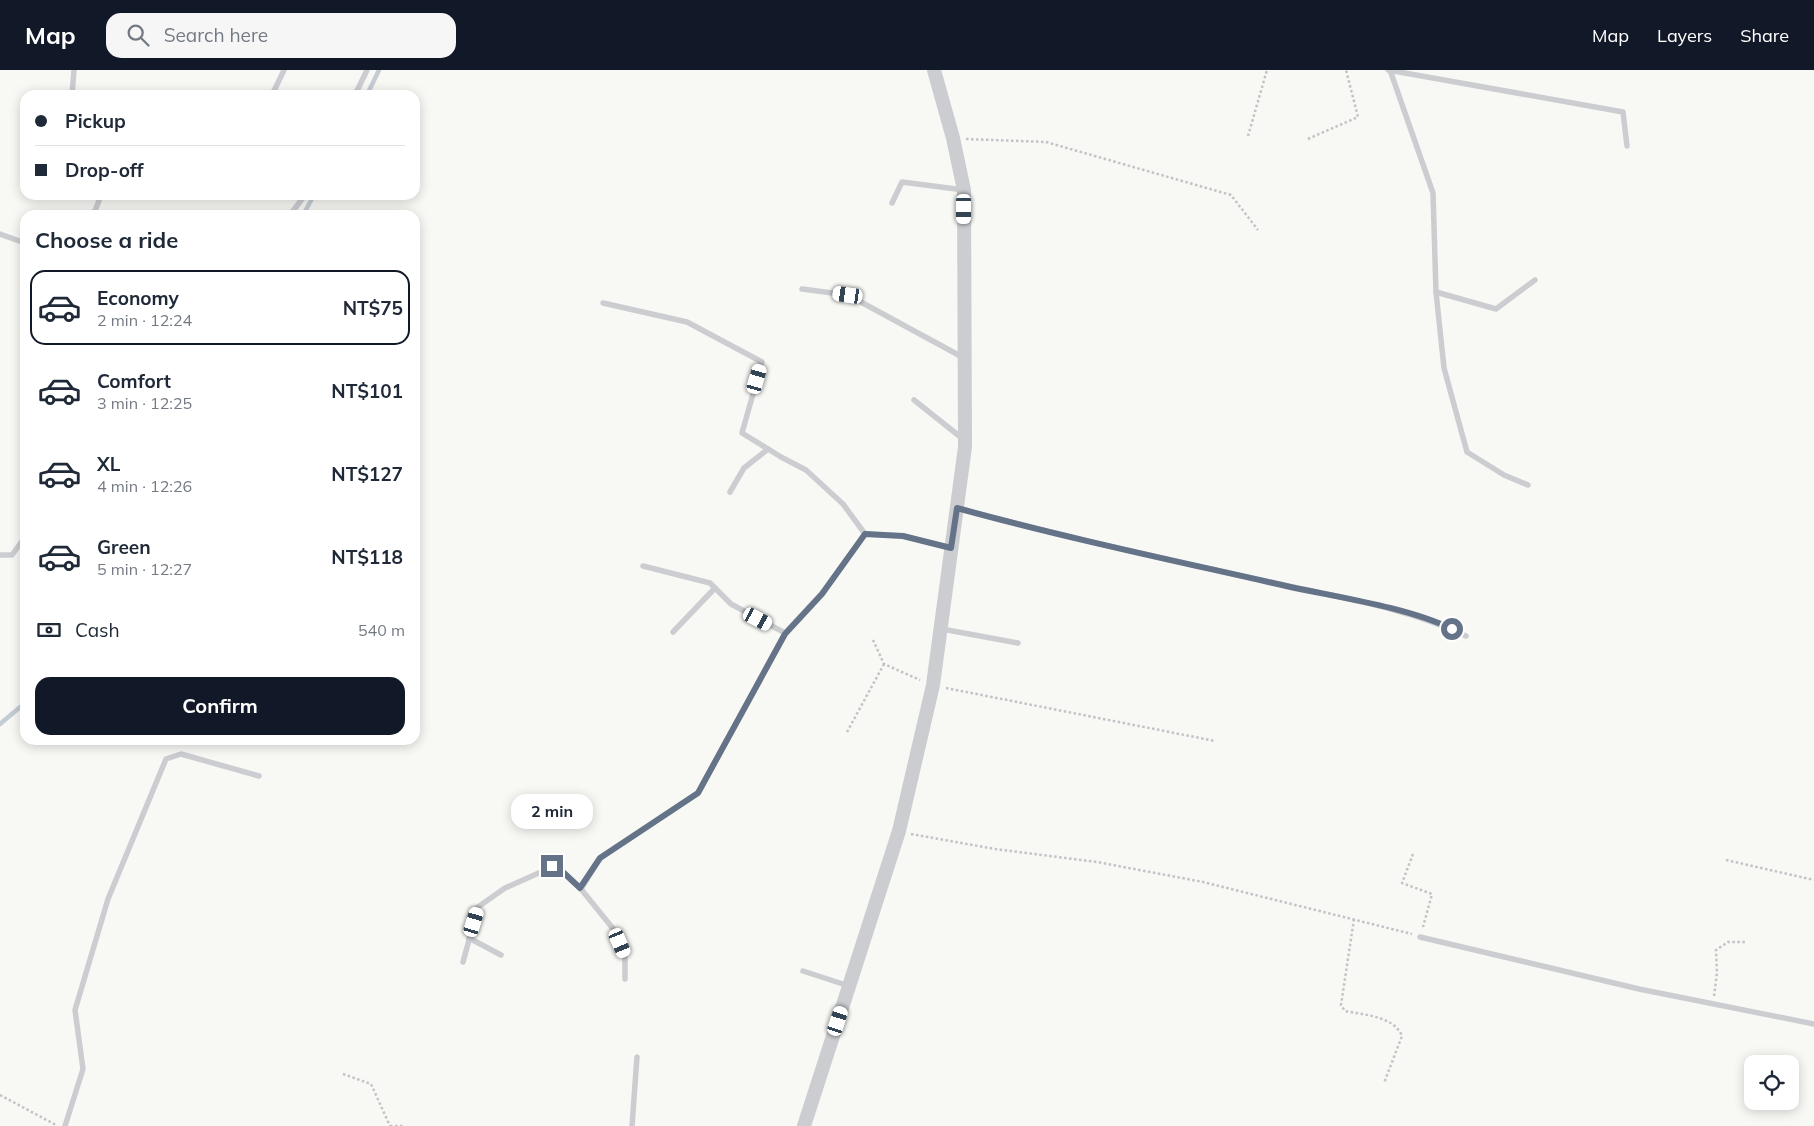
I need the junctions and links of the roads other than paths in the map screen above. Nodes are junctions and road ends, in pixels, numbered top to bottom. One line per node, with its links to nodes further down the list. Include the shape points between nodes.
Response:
1 (74, 70): 7 (lane)
2 (284, 70): 8 (lane)
3 (367, 70): 9 (lane)
4 (934, 70): 11 (street)
5 (1389, 70): 6 (lane); 17 (lane, via 1433,193)
6 (1416, 72): 10 (lane, via 1623,112)
7 (72, 90)
8 (274, 90)
9 (357, 90)
10 (1628, 146)
11 (964, 190): 12 (lane, via 902,182); 19 (street)
12 (892, 203)
13 (0, 234): 14 (lane)
14 (20, 241)
15 (1535, 280): 17 (lane, via 1496,309)
16 (802, 289): 19 (lane, via 848,295)
17 (1436, 292): 23 (lane, via 1444,368 1467,452 1504,475)
18 (603, 303): 22 (lane, via 687,322 762,362 742,433)
19 (964, 358): 21 (street)
20 (914, 400): 21 (lane)
21 (965, 440): 25 (street)
22 (768, 449): 24 (lane, via 744,468); 26 (lane, via 806,470 843,504)
23 (1528, 485)
24 (730, 492)
25 (957, 508): 28 (street); 35 (lane, via 1050,533 1371,605 1437,622)
26 (865, 534): 28 (lane, via 903,536); 34 (lane, via 822,594)
27 (20, 544): 29 (lane, via 12,555)
28 (951, 548): 32 (street)
29 (0, 555)
30 (643, 566): 31 (lane, via 710,583)
31 (715, 588): 33 (lane); 34 (lane, via 731,604)
32 (942, 629): 36 (lane); 45 (street, via 933,685 900,832)
33 (673, 632)
34 (785, 634): 38 (lane, via 698,793 600,858)
35 (1466, 636)
36 (1018, 643)
37 (259, 776): 48 (lane, via 181,754 166,759 108,899 75,1010 83,1069)
38 (580, 888): 40 (lane, via 552,866 505,888 478,907); 44 (lane, via 615,931 624,954)
39 (1420, 936): 46 (lane, via 1639,988)
40 (469, 938): 41 (lane); 42 (lane)
41 (500, 955)
42 (463, 962)
43 (803, 971): 45 (lane)
44 (625, 979)
45 (849, 986): 50 (street)
46 (1814, 1024)
47 (638, 1057): 49 (lane)
48 (65, 1126)
49 (632, 1126)
50 (804, 1126)

